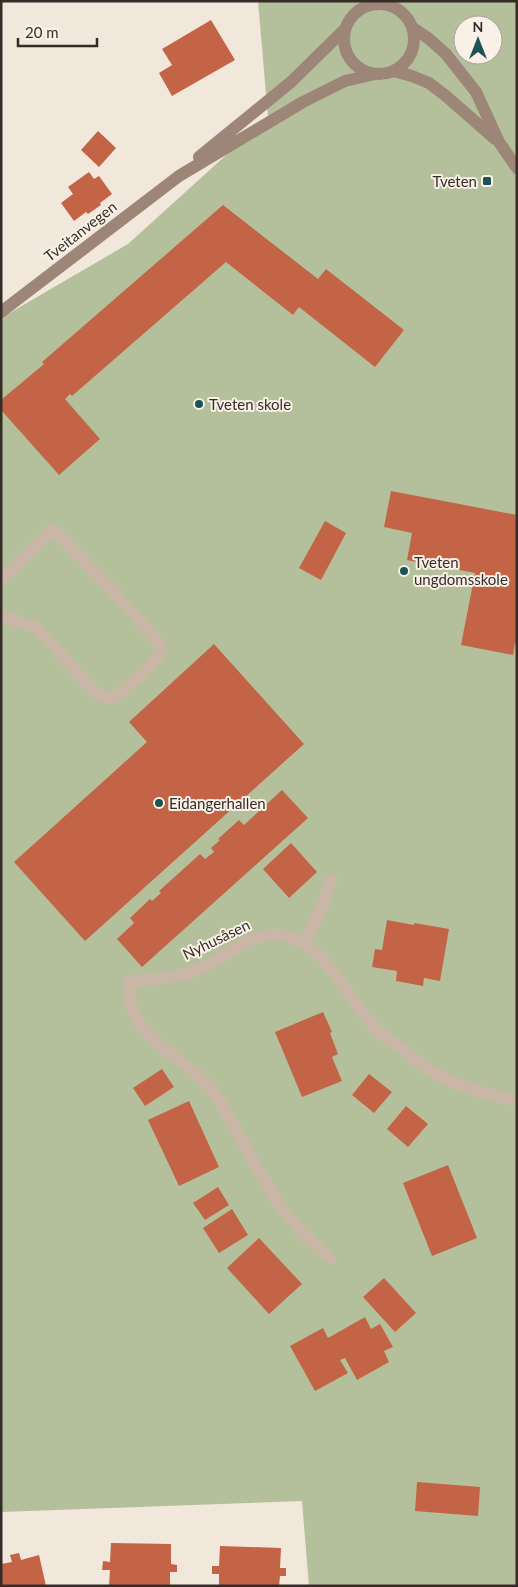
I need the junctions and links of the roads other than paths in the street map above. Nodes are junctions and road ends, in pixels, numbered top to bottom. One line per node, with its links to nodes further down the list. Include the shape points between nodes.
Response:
1 (358, 1): 3 (main road)
2 (404, 8): 3 (main road, via 366,5); 4 (main road)
3 (353, 14): 5 (main road)
4 (413, 28): 6 (main road, via 412,52); 8 (main road, via 446,54 476,92)
5 (344, 29): 7 (main road, via 344,46 352,61 358,68); 10 (main road, Tveitanvegen, via 290,82)
6 (393, 72): 7 (main road); 8 (main road, via 429,83)
7 (375, 74): 10 (main road, Tveitanvegen, via 346,81 303,102)
8 (499, 142): 9 (main road)
9 (517, 168)
10 (179, 176): 11 (main road, Tveitanvegen)
11 (1, 312)
12 (1, 580): 13 (street, via 53,529 113,590 160,644 161,652 137,678 110,698 94,691 37,628)
13 (1, 616)
14 (331, 880): 15 (street, via 324,904)
15 (304, 943): 16 (street, Nyhusåsen, via 326,964 377,1030 428,1069 466,1088); 17 (street, Nyhusåsen, via 289,936 263,935 203,967 168,978 130,981 129,997 137,1019 150,1036 162,1049 189,1066 216,1094 290,1220)
16 (517, 1100)
17 (330, 1258)

